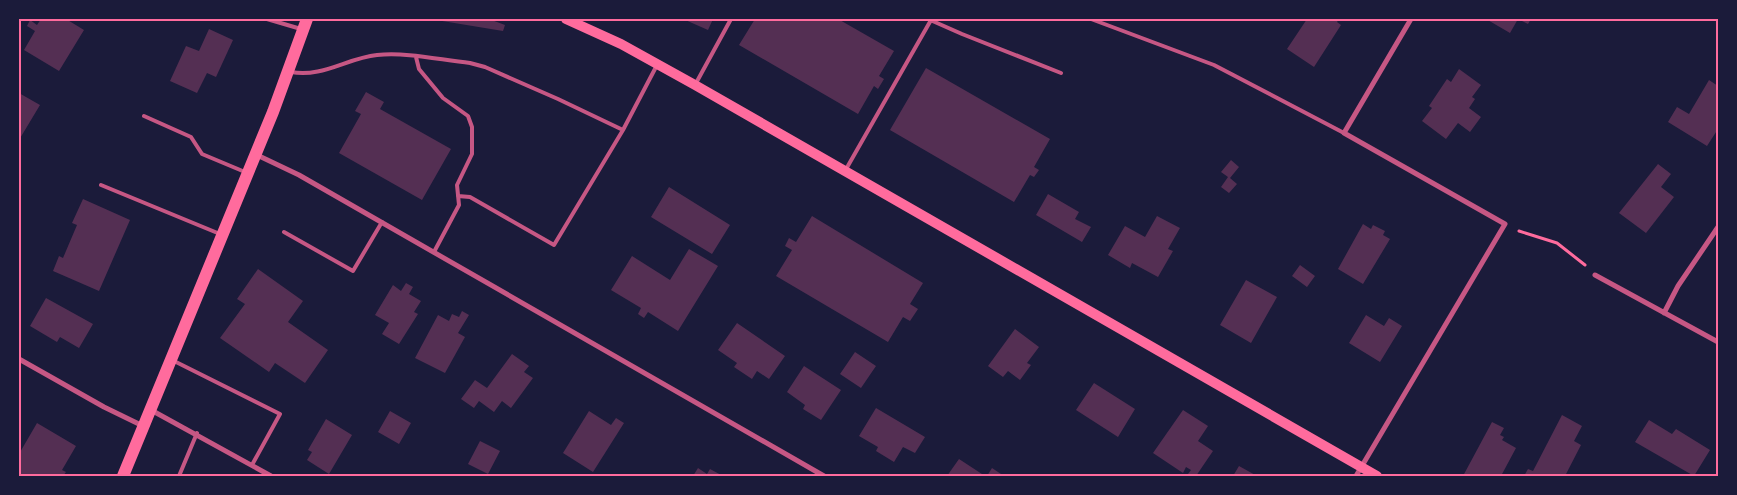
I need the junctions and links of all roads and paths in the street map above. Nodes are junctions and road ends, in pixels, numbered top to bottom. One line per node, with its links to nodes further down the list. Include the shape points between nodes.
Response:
1 (267, 19): 7 (lane)
2 (566, 19): 9 (main road)
3 (731, 19): 12 (lane)
4 (1090, 19): 15 (lane, via 1214,65)
5 (1411, 19): 15 (street)
6 (930, 20): 11 (lane); 17 (lane)
7 (305, 24): 10 (main road)
8 (416, 57): 10 (lane, via 378,55 353,59 314,73); 14 (lane, via 485,67); 20 (lane, via 419,70 442,98 463,112 470,121 473,149 458,179)
9 (657, 65): 12 (main road); 14 (lane)
10 (289, 71): 16 (main road)
11 (1061, 72)
12 (695, 85): 17 (main road)
13 (144, 116): 18 (lane, via 191,137 202,154)
14 (623, 130): 20 (lane, via 554,245 470,197)
15 (1344, 133): 22 (street)
16 (255, 154): 18 (main road); 21 (street)
17 (845, 171): 36 (main road)
18 (247, 173): 25 (main road)
19 (101, 185): 25 (lane)
20 (458, 196): 26 (lane, via 458,208)
21 (382, 222): 24 (lane, via 353,271); 26 (street)
22 (1505, 224): 27 (path, via 1557,243 1576,256); 36 (street)
23 (1718, 227): 28 (street)
24 (284, 232)
25 (222, 235): 31 (main road)
26 (434, 252): 40 (street)
27 (1595, 276): 28 (street)
28 (1664, 312): 29 (street)
29 (1718, 342)
30 (19, 358): 33 (street, via 104,408)
31 (171, 360): 32 (main road); 35 (lane, via 280,414)
32 (150, 410): 33 (main road); 34 (street)
33 (143, 426): 37 (main road)
34 (197, 434): 35 (street); 38 (lane)
35 (252, 465): 39 (street)
36 (1359, 472): 41 (main road)
37 (123, 476)
38 (179, 476)
39 (271, 476)
40 (824, 476)
41 (1377, 476)

